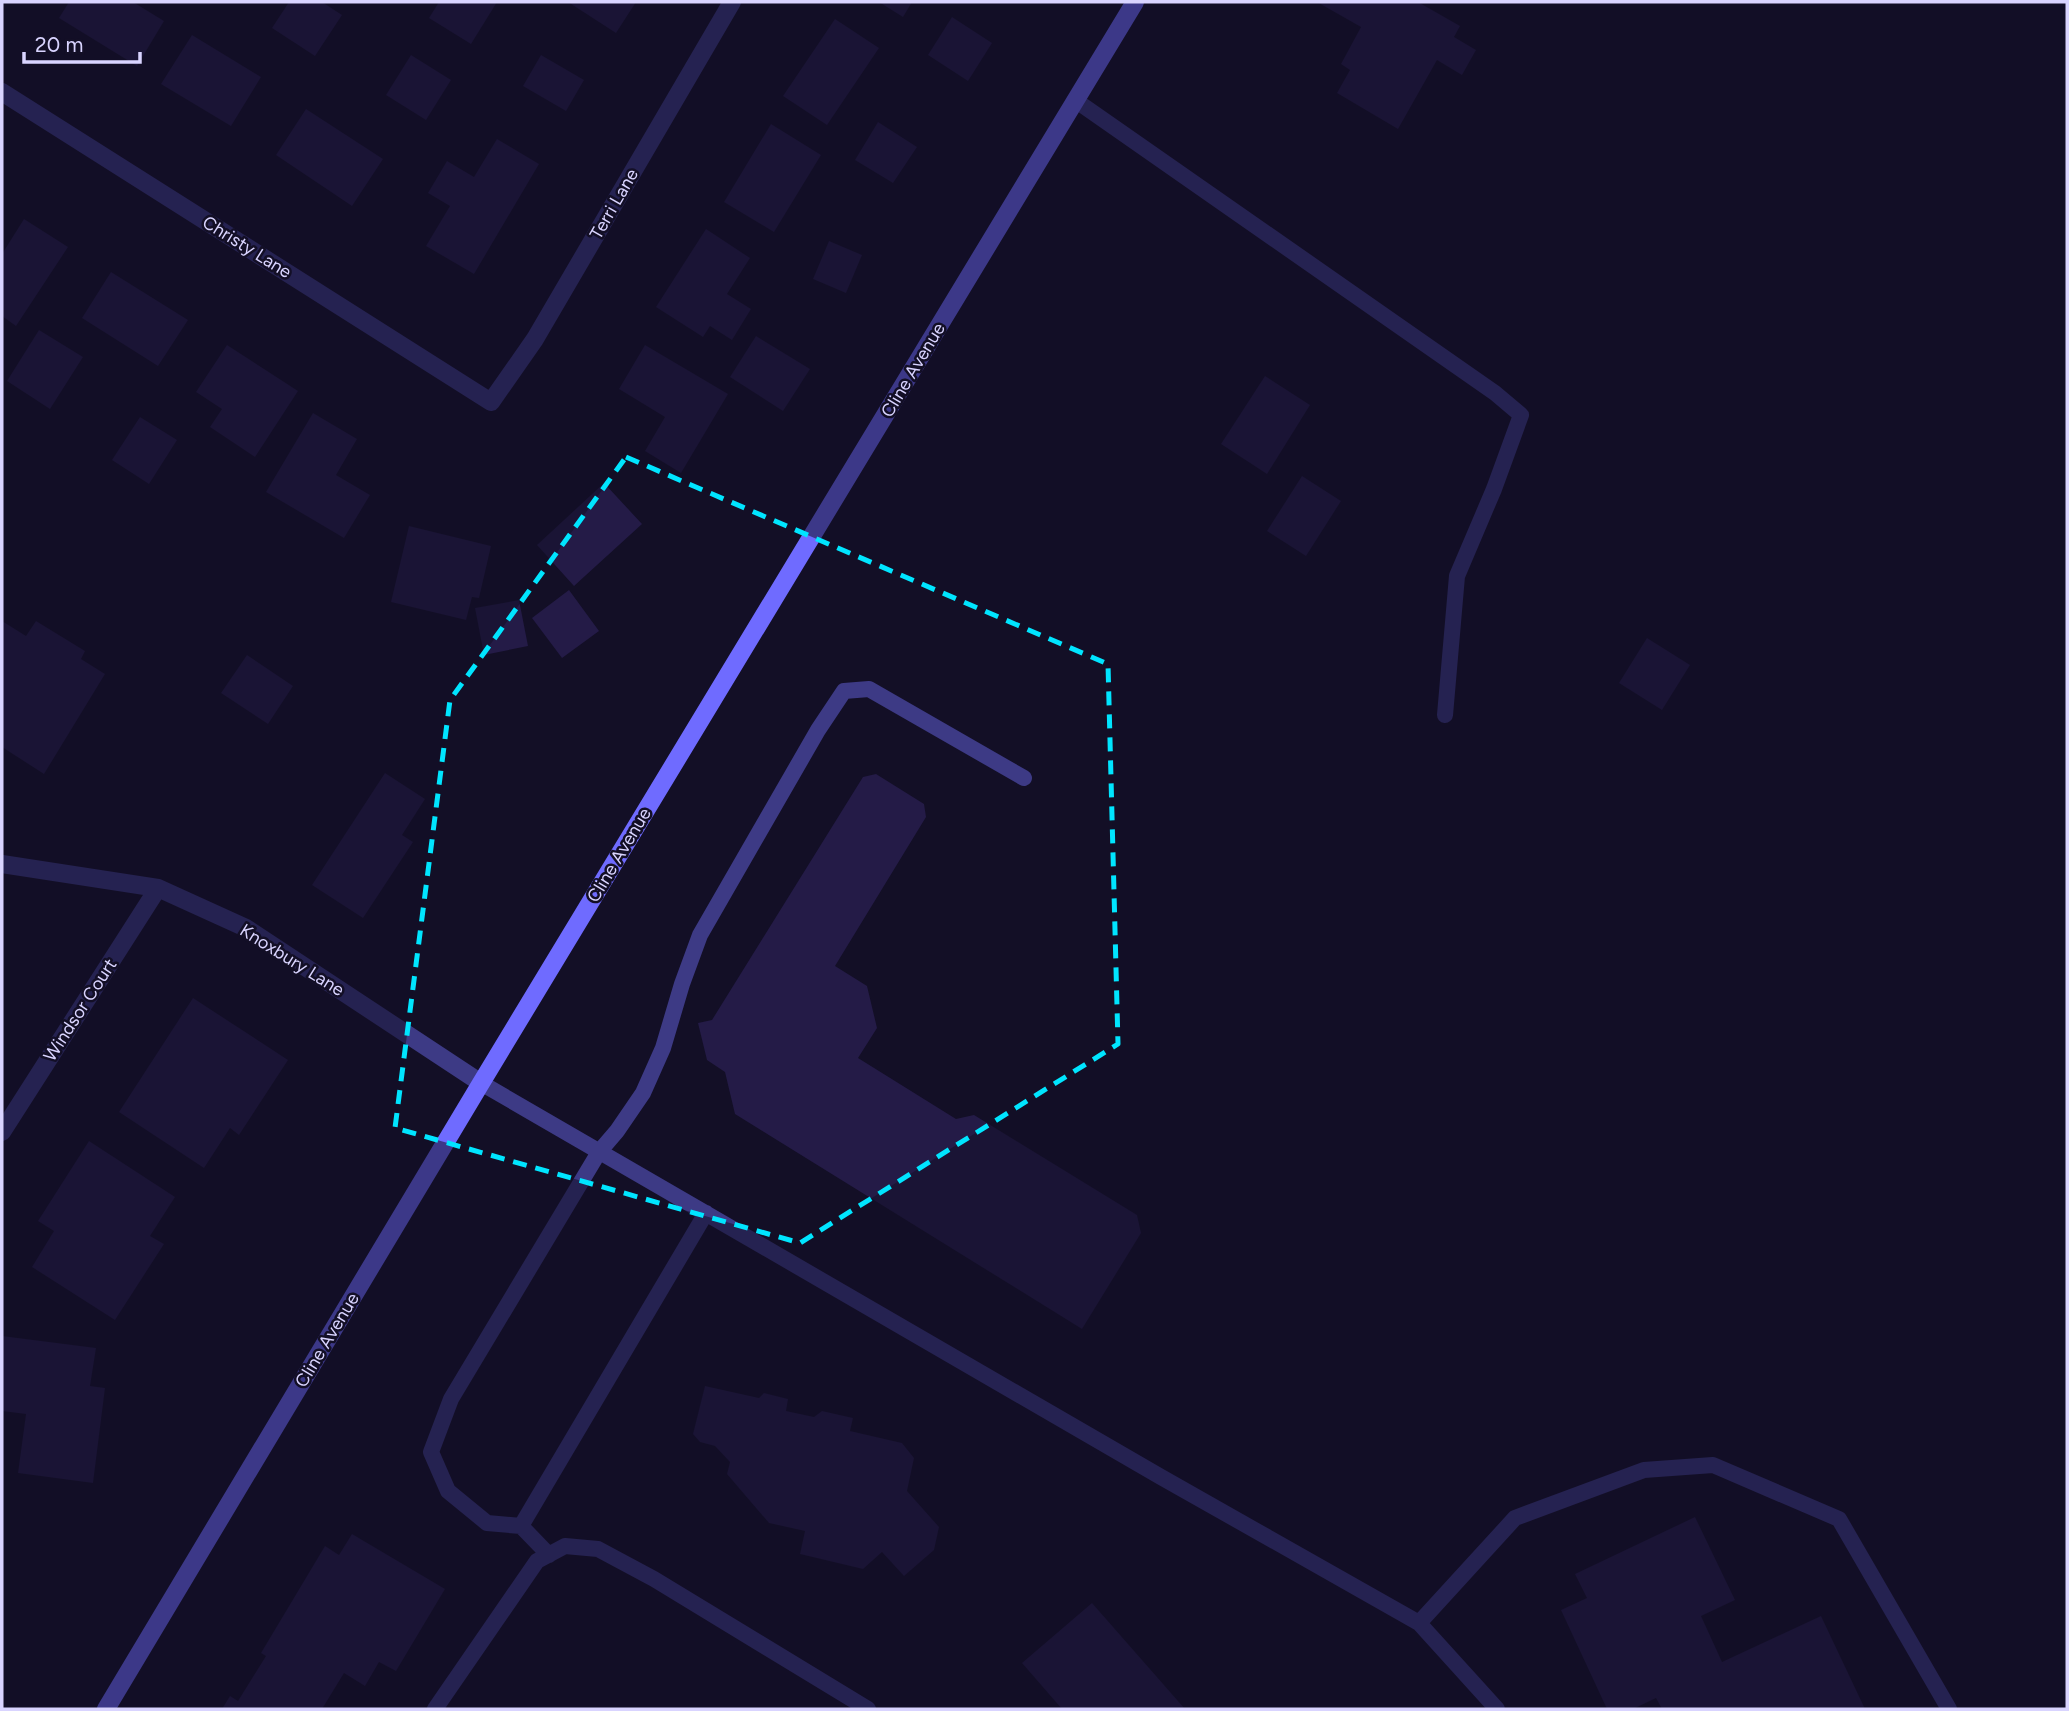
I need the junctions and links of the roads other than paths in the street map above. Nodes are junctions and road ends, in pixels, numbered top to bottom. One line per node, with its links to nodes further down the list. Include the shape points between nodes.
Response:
1 (733, 2): 5 (street, Terri Lane, via 535,339)
2 (1135, 2): 4 (street, Cline Avenue)
3 (2, 92): 5 (street, Christy Lane)
4 (1075, 100): 6 (lane, via 1521,415 1457,576); 10 (street, Cline Avenue)
5 (491, 402)
6 (1445, 715)
7 (1024, 778): 12 (lane, via 869,689 844,691 700,935 663,1048 643,1093)
8 (2, 864): 9 (street, Knoxbury Lane)
9 (158, 888): 10 (street, Knoxbury Lane, via 246,928); 11 (street, Windsor Court)
10 (481, 1083): 12 (lane); 17 (street, Cline Avenue)
11 (2, 1132)
12 (599, 1152): 13 (lane); 14 (lane, via 452,1399 431,1452 448,1491 487,1523)
13 (706, 1213): 14 (lane); 16 (lane)
14 (521, 1526): 15 (lane)
15 (549, 1555): 18 (lane, via 537,1561); 19 (lane, via 565,1546 598,1549)
16 (1419, 1623): 20 (lane); 21 (lane, via 1515,1518 1644,1470 1713,1465 1839,1520)
17 (106, 1709)
18 (435, 1709)
19 (868, 1709)
20 (1497, 1709)
21 (1949, 1709)

